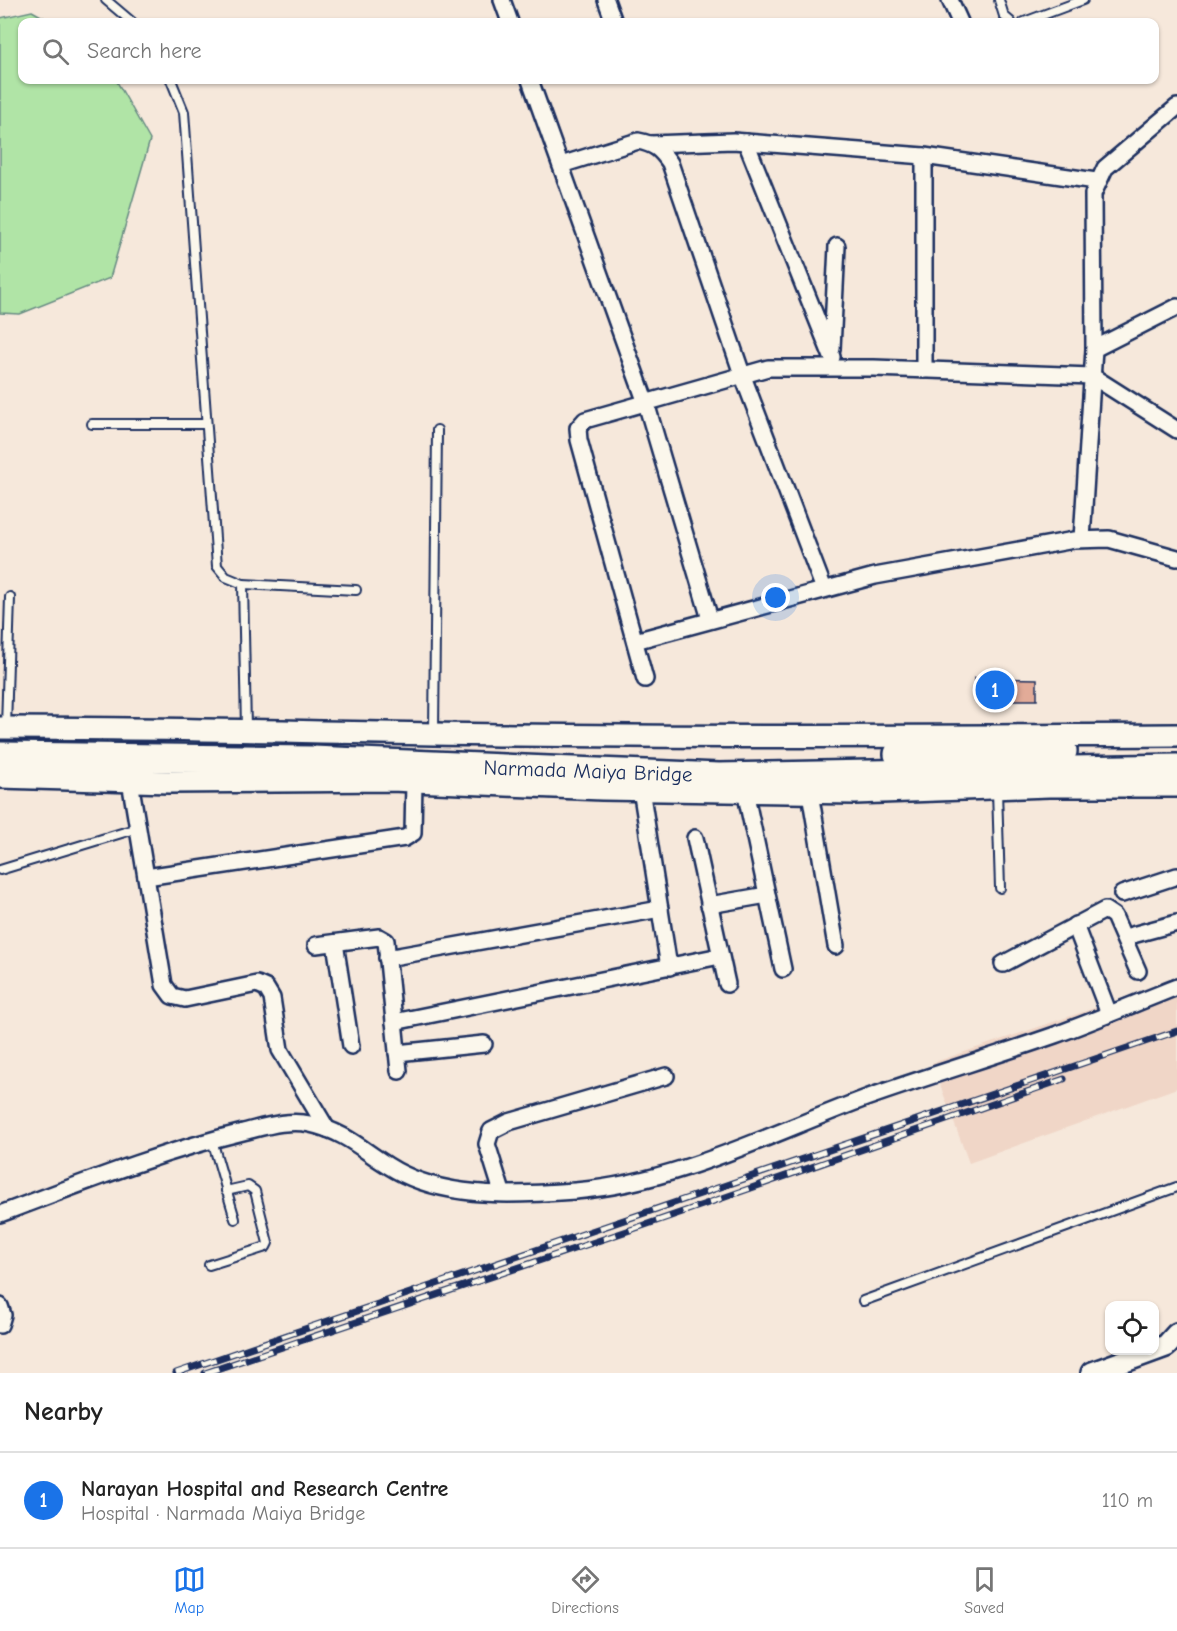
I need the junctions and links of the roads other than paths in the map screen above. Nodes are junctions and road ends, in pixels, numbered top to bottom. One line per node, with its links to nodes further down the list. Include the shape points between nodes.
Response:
1 (106, 0): 7 (lane)
2 (502, 0): 8 (street)
3 (606, 0): 9 (street)
4 (950, 0): 10 (street)
5 (999, 0): 11 (lane)
6 (1083, 0): 12 (lane)
7 (127, 18)
8 (509, 18)
9 (613, 18)
10 (958, 18)
11 (1006, 18)
12 (1035, 18)
13 (173, 84): 30 (lane, via 184,112)
14 (531, 84): 19 (street)
15 (1177, 107): 20 (street, via 1105,168)
16 (746, 142): 17 (street, via 694,140); 18 (street); 24 (street)
17 (651, 144): 19 (street, via 638,141); 26 (street, via 662,150 670,163)
18 (924, 156): 20 (street); 25 (street)
19 (561, 165): 28 (street)
20 (1096, 181): 23 (street)
21 (837, 246): 24 (street)
22 (1177, 307): 23 (street)
23 (1094, 350): 27 (street)
24 (832, 362): 25 (street); 26 (street, via 768,368)
25 (924, 369): 27 (street)
26 (742, 375): 28 (street); 37 (street)
27 (1092, 376): 32 (street); 33 (street)
28 (646, 403): 39 (street); 40 (street, via 585,420 578,428)
29 (92, 423): 30 (lane)
30 (206, 424): 35 (lane, via 217,566 226,577)
31 (437, 429): 44 (lane)
32 (1177, 430)
33 (1082, 538): 34 (street, via 1109,539); 37 (street, via 875,576)
34 (1177, 558)
35 (243, 584): 36 (lane); 42 (lane)
36 (356, 590)
37 (824, 590): 39 (street)
38 (10, 597): 43 (lane)
39 (710, 619): 40 (street)
40 (635, 641): 41 (street)
41 (645, 679)
42 (246, 729): 43 (street); 44 (street)
43 (2, 732): 46 (highway, via 750,760 1004,750)
44 (434, 733): 45 (street)
45 (1177, 735)
46 (1177, 753)
47 (0, 756): 48 (highway, Narmada Maiya Bridge, via 312,760 719,777)
48 (1177, 768)
49 (0, 777): 50 (street)
50 (130, 781): 51 (street); 57 (street)
51 (414, 781): 54 (street); 61 (street, via 415,822 413,833 405,838)
52 (1177, 786): 53 (street)
53 (997, 788): 56 (street); 62 (lane)
54 (641, 789): 55 (street); 66 (street)
55 (745, 791): 56 (street); 64 (street)
56 (810, 793): 72 (street)
57 (138, 828): 59 (lane); 61 (street)
58 (695, 838): 65 (street)
59 (0, 870)
60 (1177, 876): 63 (street)
61 (146, 878): 88 (street, via 164,985 172,996 185,999 257,984 266,988 272,998 280,1050)
62 (1000, 888)
63 (1122, 894)
64 (767, 895): 65 (street); 77 (street)
65 (709, 905): 73 (street)
66 (660, 909): 74 (street); 76 (street)
67 (1177, 922): 69 (street)
68 (1075, 925): 69 (street, via 1105,910 1114,916); 75 (street); 81 (street)
69 (1125, 937): 78 (street)
70 (335, 943): 71 (street); 74 (street, via 380,936 386,941); 84 (street)
71 (316, 945)
72 (836, 946)
73 (720, 956): 76 (street); 79 (street)
74 (387, 958): 82 (street)
75 (1003, 964)
76 (669, 967): 82 (street)
77 (783, 969)
78 (1138, 971)
79 (727, 984)
80 (1177, 987): 81 (street)
81 (1109, 1014): 92 (street, via 638,1181 579,1190)
82 (394, 1022): 85 (street)
83 (484, 1044): 85 (street)
84 (351, 1046)
85 (397, 1053): 86 (street)
86 (399, 1071)
87 (666, 1076): 92 (street, via 509,1122 491,1131 487,1144)
88 (327, 1129): 89 (street, via 308,1123 281,1123); 92 (street, via 350,1138 403,1174 465,1190)
89 (212, 1140): 91 (lane); 93 (street)
90 (1177, 1187): 96 (lane)
91 (226, 1191): 94 (lane); 95 (lane, via 248,1186 255,1191 268,1243 266,1248)
92 (502, 1192)
93 (0, 1214)
94 (235, 1219)
95 (209, 1265)
96 (863, 1301)
97 (0, 1306): 98 (street)
98 (0, 1325)
99 (1177, 1334): 100 (street, via 1166,1347)
100 (1137, 1365): 101 (street)
101 (1092, 1373)

